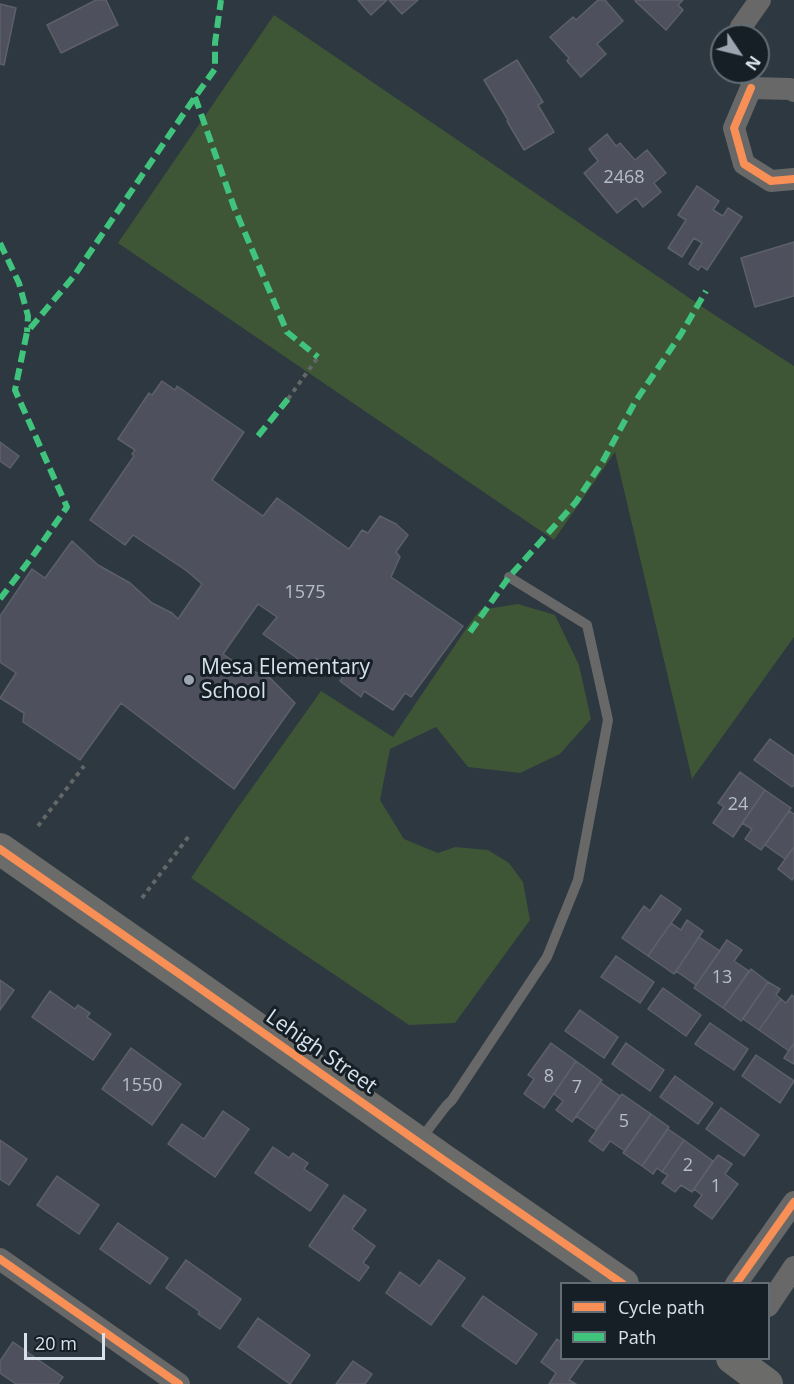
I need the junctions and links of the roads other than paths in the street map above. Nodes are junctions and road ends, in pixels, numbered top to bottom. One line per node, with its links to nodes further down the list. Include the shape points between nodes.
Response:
1 (760, 0): 2 (street)
2 (743, 24)
3 (746, 84): 6 (street, via 734,128 744,164 771,181)
4 (766, 84): 5 (street)
5 (794, 91)
6 (794, 179)
7 (509, 577): 9 (lane, via 587,625 608,720 578,880 547,957 452,1100)
8 (0, 849): 9 (street, Lehigh Street)
9 (418, 1142): 13 (street, Lehigh Street)
10 (794, 1202): 14 (street)
11 (0, 1259): 17 (street)
12 (794, 1267): 15 (street)
13 (619, 1282)
14 (737, 1282)
15 (770, 1303)
16 (734, 1360): 18 (street)
17 (179, 1384)
18 (767, 1384)

